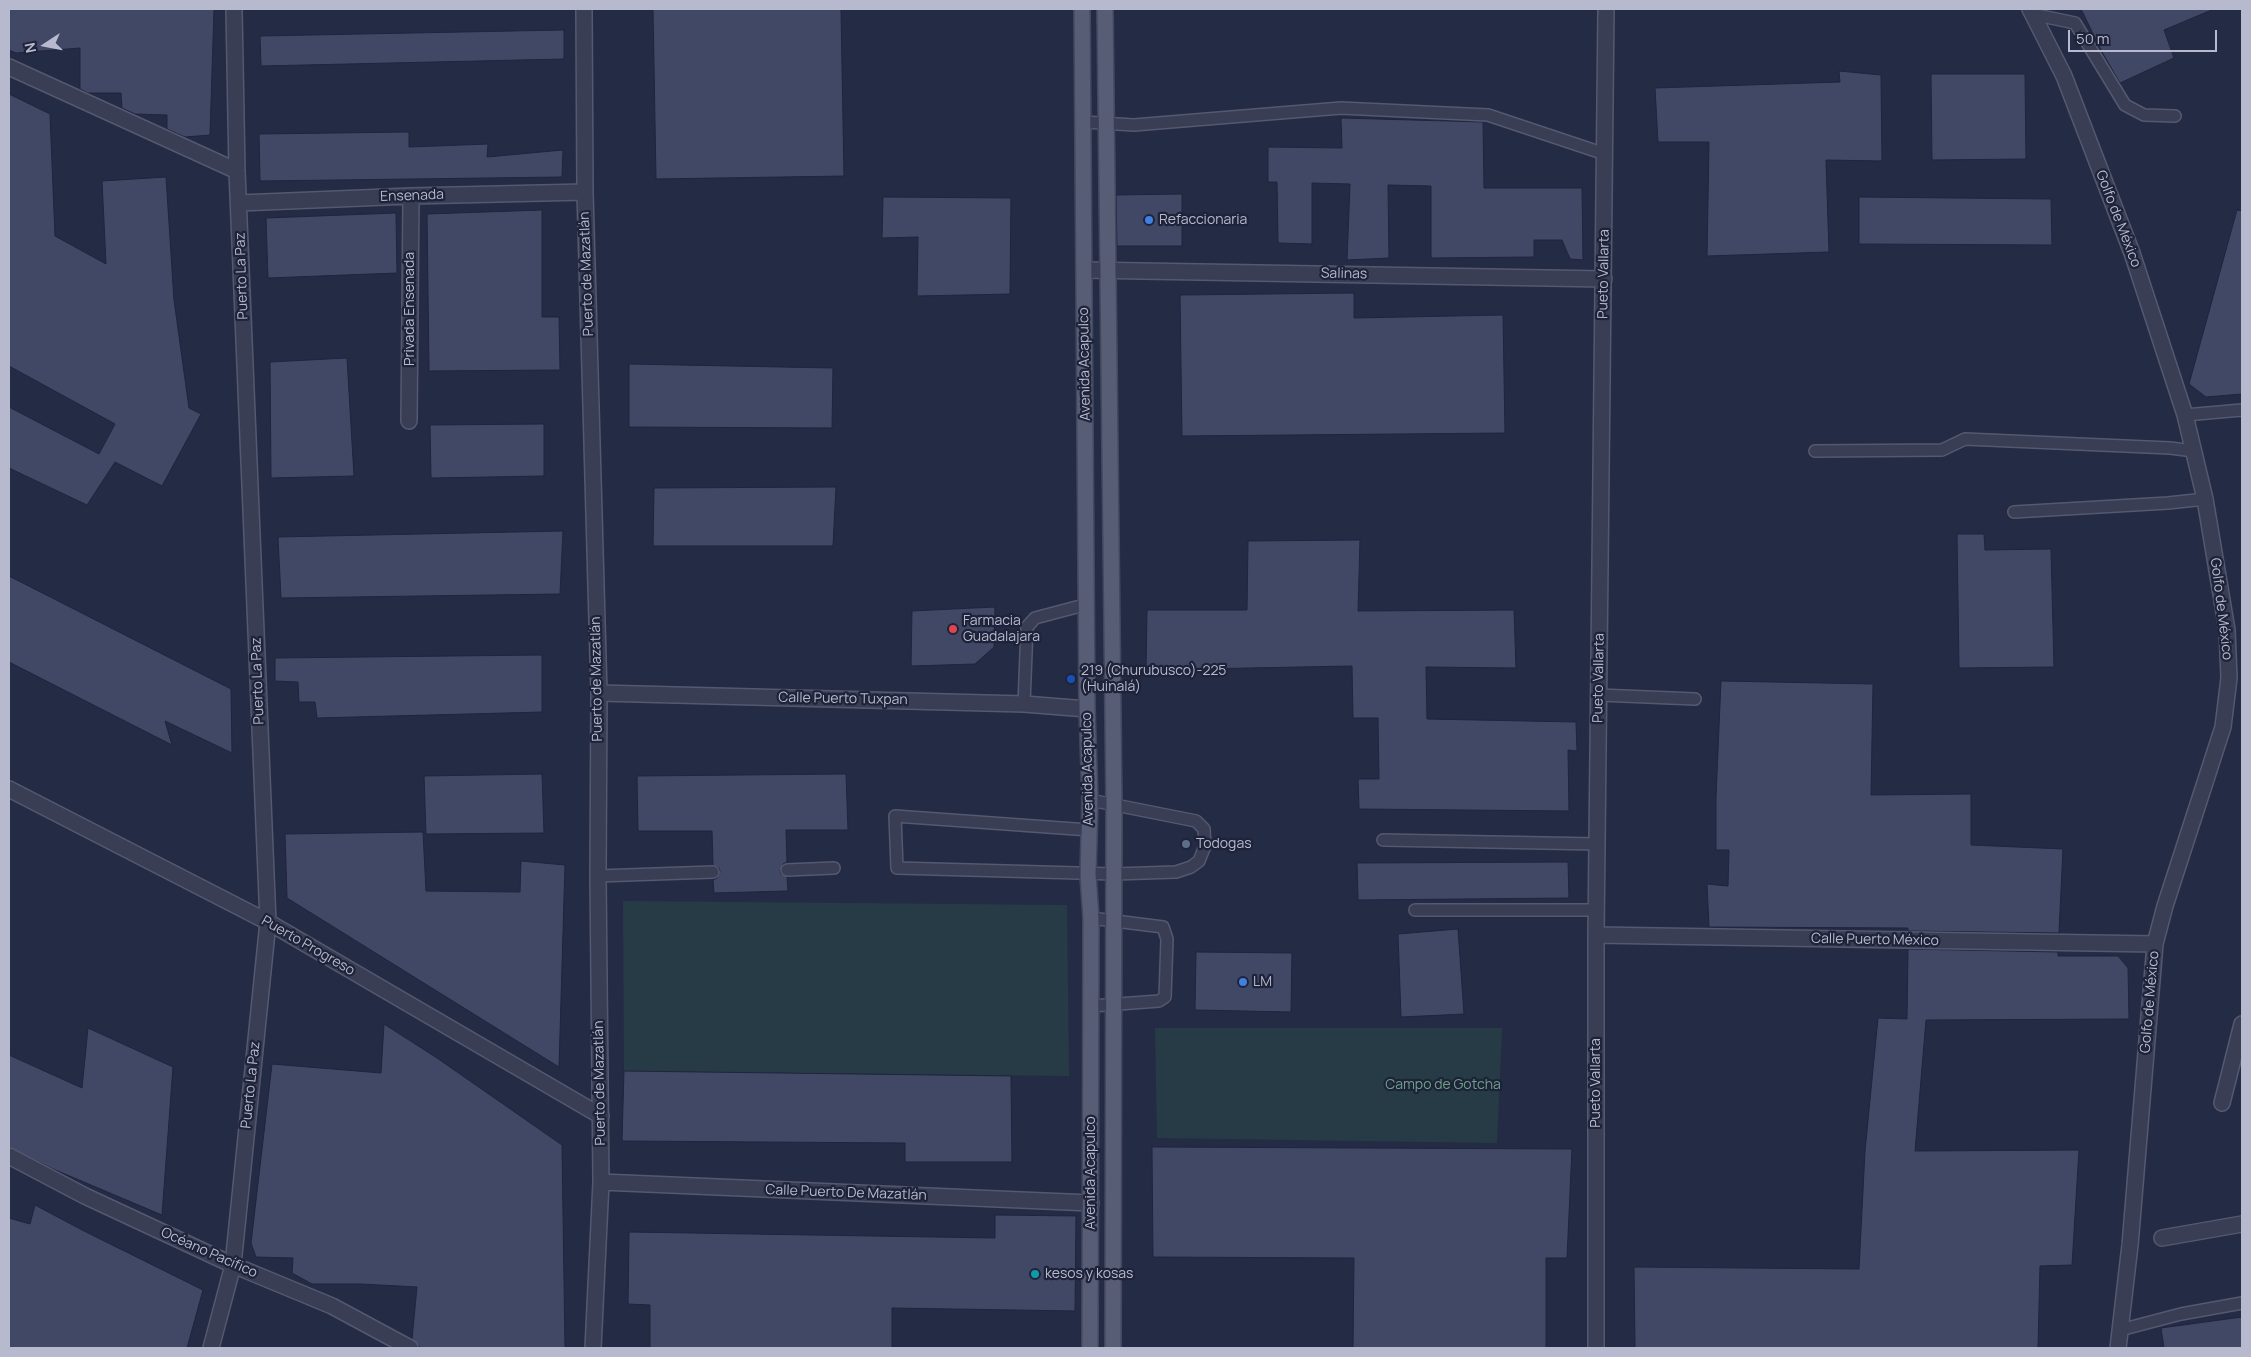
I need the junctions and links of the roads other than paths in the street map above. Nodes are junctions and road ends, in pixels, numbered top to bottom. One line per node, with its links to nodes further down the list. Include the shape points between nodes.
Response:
1 (234, 9): 12 (street, Puerto La Paz)
2 (584, 9): 13 (street, Puerto de Mazatlán)
3 (1082, 9): 9 (main road, Avenida Acapulco)
4 (1105, 9): 10 (main road, Avenida Acapulco)
5 (1606, 9): 11 (street, Pueto Vallarta)
6 (2031, 11): 8 (lane, via 2076,23 2124,105 2144,115); 20 (street, Golfo de México, via 2064,76 2132,253)
7 (9, 67): 12 (street)
8 (2175, 116)
9 (1084, 122): 10 (lane); 16 (main road, Avenida Acapulco)
10 (1107, 123): 11 (lane, via 1134,124 1341,108 1488,115); 17 (main road, Avenida Acapulco)
11 (1605, 154): 18 (street, Pueto Vallarta)
12 (237, 171): 15 (street, Puerto La Paz)
13 (585, 192): 14 (street, Ensenada); 27 (street, Puerto de Mazatlán)
14 (411, 196): 15 (street, Ensenada); 21 (street, Privada Ensenada)
15 (239, 203): 48 (street, Puerto La Paz)
16 (1085, 270): 17 (street, Salinas); 26 (main road, Avenida Acapulco)
17 (1108, 270): 18 (street, Salinas); 34 (main road, Avenida Acapulco)
18 (1604, 279): 28 (street, Pueto Vallarta)
19 (2242, 410): 20 (lane)
20 (2185, 415): 23 (street, Golfo de México)
21 (409, 421)
22 (1815, 451): 23 (lane, via 1942,450 1965,439)
23 (2194, 451): 24 (street, Golfo de México)
24 (2205, 499): 25 (lane); 50 (street, Golfo de México, via 2227,630 2230,678 2223,727)
25 (2014, 512)
26 (1088, 604): 30 (lane, via 1035,618 1027,627); 31 (main road, Avenida Acapulco)
27 (599, 693): 30 (street, Calle Puerto Tuxpan); 43 (street, Puerto de Mazatlán)
28 (1599, 695): 29 (lane); 37 (street, Pueto Vallarta)
29 (1695, 699)
30 (1024, 704): 31 (street, Calle Puerto Tuxpan)
31 (1087, 709): 33 (main road, Avenida Acapulco)
32 (9, 789): 48 (street, Puerto Progreso)
33 (1090, 800): 34 (lane); 35 (main road, Avenida Acapulco)
34 (1114, 805): 41 (main road, Avenida Acapulco); 41 (lane, via 1196,821 1204,829 1205,846 1199,860 1191,867 1176,872)
35 (1089, 830): 42 (main road, Avenida Acapulco); 42 (lane, via 895,816 897,868)
36 (1383, 840): 37 (lane)
37 (1597, 844): 45 (street, Pueto Vallarta)
38 (834, 868): 39 (lane)
39 (787, 870)
40 (713, 872): 43 (lane)
41 (1114, 874): 42 (lane); 47 (main road, Avenida Acapulco)
42 (1088, 875): 46 (main road, Avenida Acapulco)
43 (598, 876): 55 (street, Puerto de Mazatlán)
44 (1415, 910): 45 (lane)
45 (1596, 910): 49 (street, Pueto Vallarta)
46 (1091, 918): 47 (lane); 52 (main road, Avenida Acapulco)
47 (1113, 921): 51 (main road, Avenida Acapulco); 51 (lane, via 1164,927 1167,939 1164,996 1160,1001)
48 (268, 922): 55 (street, Puerto Progreso); 61 (street, Puerto La Paz)
49 (1596, 935): 50 (street, Calle Puerto México); 69 (street, Pueto Vallarta)
50 (2155, 944): 63 (street, Golfo de México)
51 (1113, 1005): 52 (lane); 68 (main road, Avenida Acapulco)
52 (1092, 1006): 58 (main road, Avenida Acapulco)
53 (2242, 1024): 54 (street)
54 (2222, 1103)
55 (601, 1116): 57 (street, Puerto de Mazatlán)
56 (9, 1156): 61 (street, Océano Pacífico, via 85,1196)
57 (602, 1182): 58 (street, Calle Puerto De Mazatlán); 66 (street, Puerto de Mazatlán)
58 (1090, 1203): 67 (main road, Avenida Acapulco)
59 (2242, 1224): 60 (street)
60 (2162, 1238)
61 (233, 1265): 64 (street, Puerto La Paz); 65 (street, Océano Pacífico, via 332,1306)
62 (2242, 1303): 63 (lane)
63 (2120, 1330): 70 (street, Golfo de México)
64 (211, 1348)
65 (410, 1348)
66 (593, 1348)
67 (1090, 1348)
68 (1113, 1348)
69 (1596, 1348)
70 (2118, 1348)

